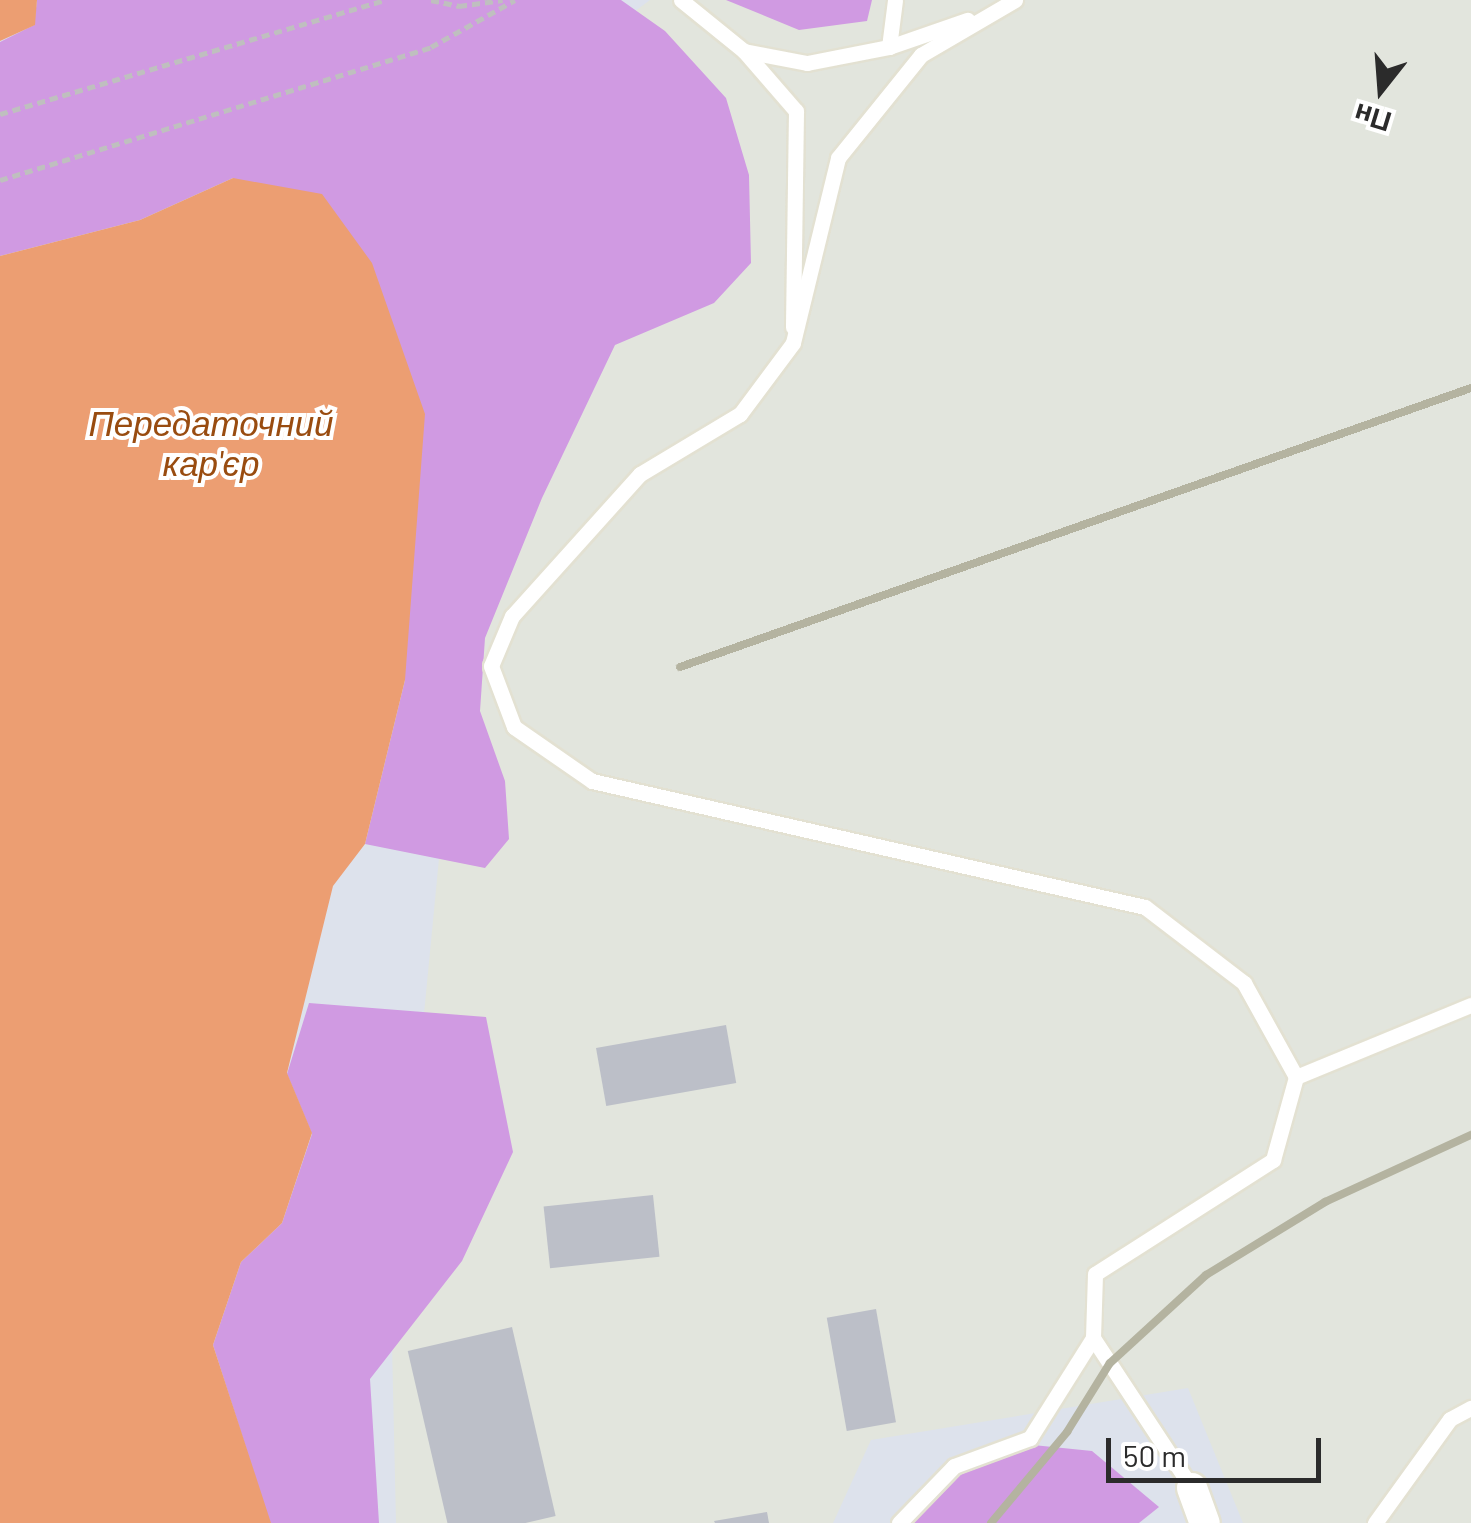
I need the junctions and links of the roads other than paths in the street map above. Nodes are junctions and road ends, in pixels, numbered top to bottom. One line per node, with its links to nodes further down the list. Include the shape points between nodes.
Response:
1 (681, 0): 6 (lane)
2 (895, 0): 5 (lane)
3 (1014, 0): 4 (lane)
4 (994, 11): 5 (lane); 7 (lane, via 921,55 838,158)
5 (889, 47): 6 (lane, via 807,63)
6 (744, 50): 7 (lane, via 796,111)
7 (793, 343): 9 (lane, via 740,414 640,474 512,616 491,666 514,727 592,781 1145,907 1244,982)
8 (1471, 1005): 9 (lane)
9 (1296, 1077): 10 (lane, via 1273,1160 1095,1274)
10 (1093, 1338): 12 (lane); 13 (lane, via 1030,1438 954,1466)
11 (1471, 1408): 15 (lane, via 1450,1419)
12 (1192, 1488): 14 (street)
13 (900, 1523)
14 (1205, 1523)
15 (1375, 1523)

